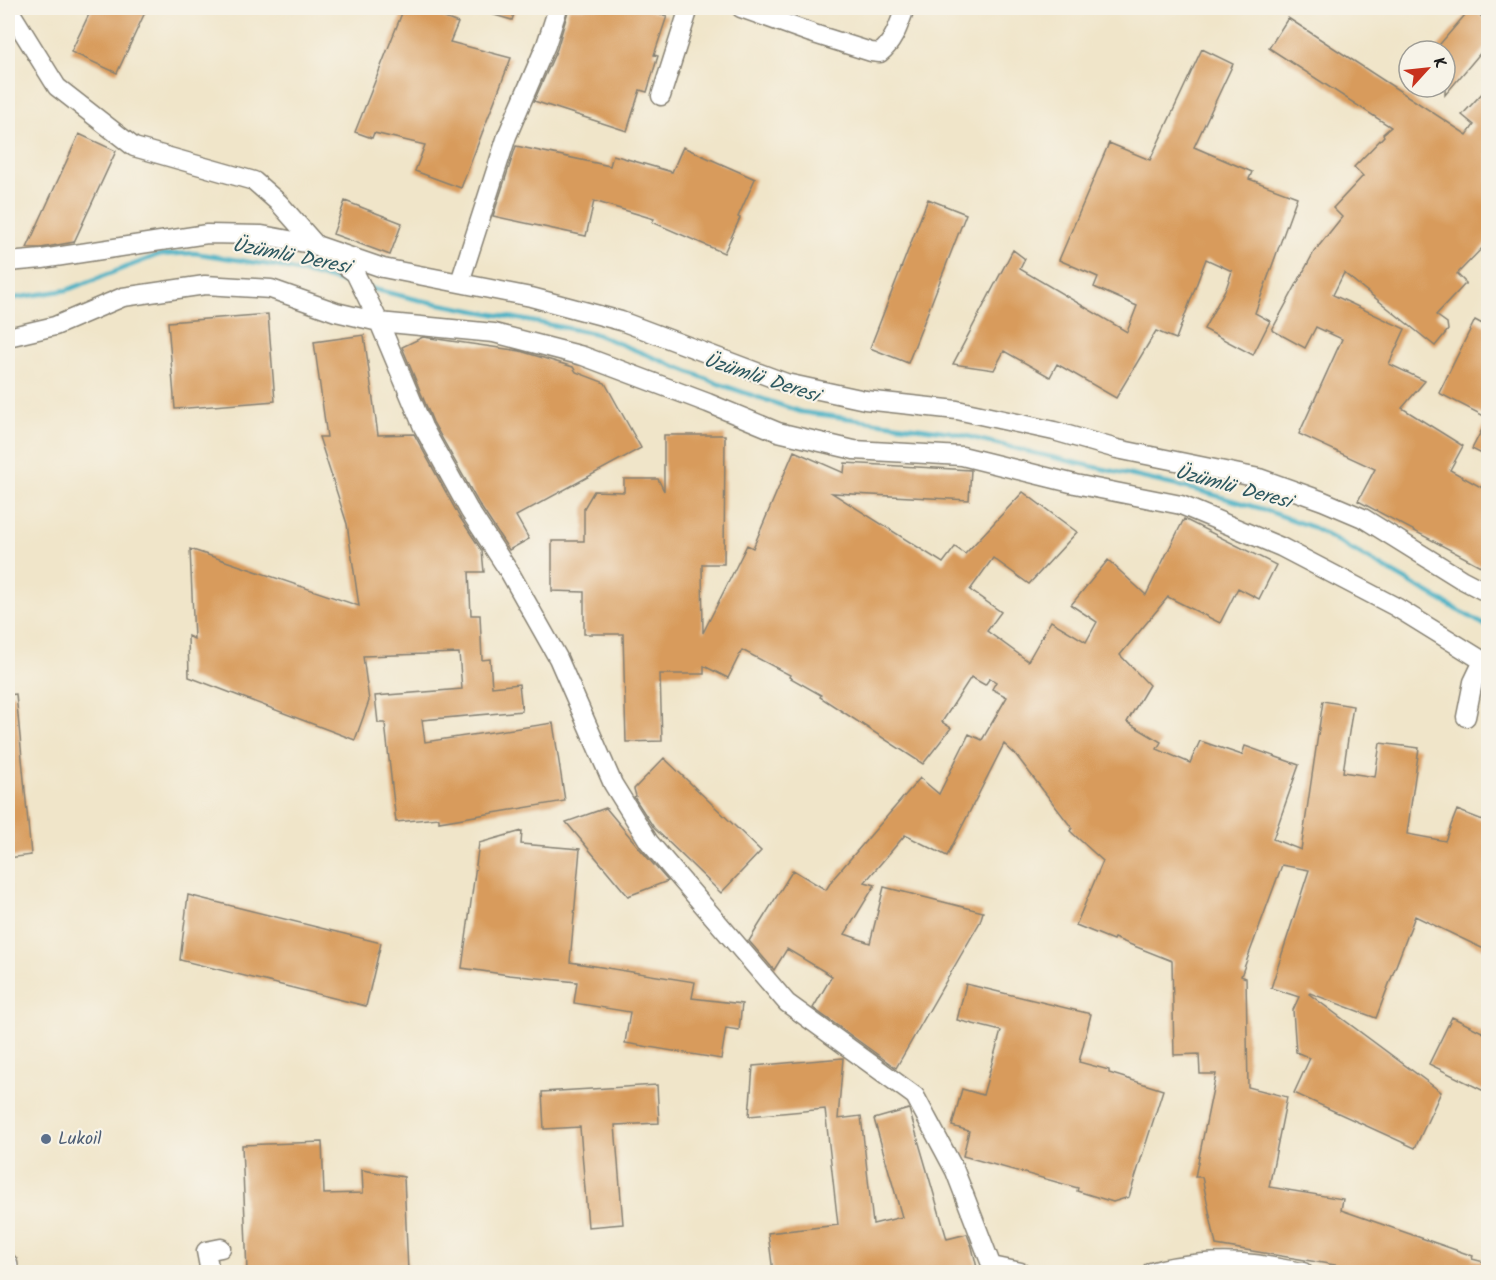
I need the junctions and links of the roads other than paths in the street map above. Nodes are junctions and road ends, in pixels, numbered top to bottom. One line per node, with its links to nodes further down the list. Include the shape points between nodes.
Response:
1 (8, 8): 7 (street, via 57,87 134,147 254,181)
2 (558, 8): 9 (street, via 507,136)
3 (689, 8): 6 (street)
4 (741, 8): 5 (street, via 880,53 892,40)
5 (905, 8)
6 (661, 96)
7 (316, 245): 8 (street, via 262,235 207,234); 9 (street, via 383,268); 10 (street, via 355,273)
8 (8, 262)
9 (460, 282): 12 (street, via 621,321 786,383 865,400 957,410 1259,478 1364,518)
10 (379, 322): 11 (street, via 336,312 271,289 205,285 123,297 55,326); 13 (street, via 494,333 583,356 778,432 854,450 962,456 1181,505 1281,547 1396,607); 17 (street, via 423,427 558,658 613,784 649,842 787,1003 915,1096 955,1171)
11 (8, 337)
12 (1488, 593)
13 (1486, 663): 14 (street, via 1473,682)
14 (1466, 717)
15 (221, 1248): 19 (street, via 206,1251)
16 (8, 1263): 18 (street)
17 (993, 1269): 20 (street)
18 (9, 1272)
19 (210, 1272)
20 (1021, 1272)
21 (1151, 1272): 22 (street, via 1209,1263 1251,1263)
22 (1304, 1272)

